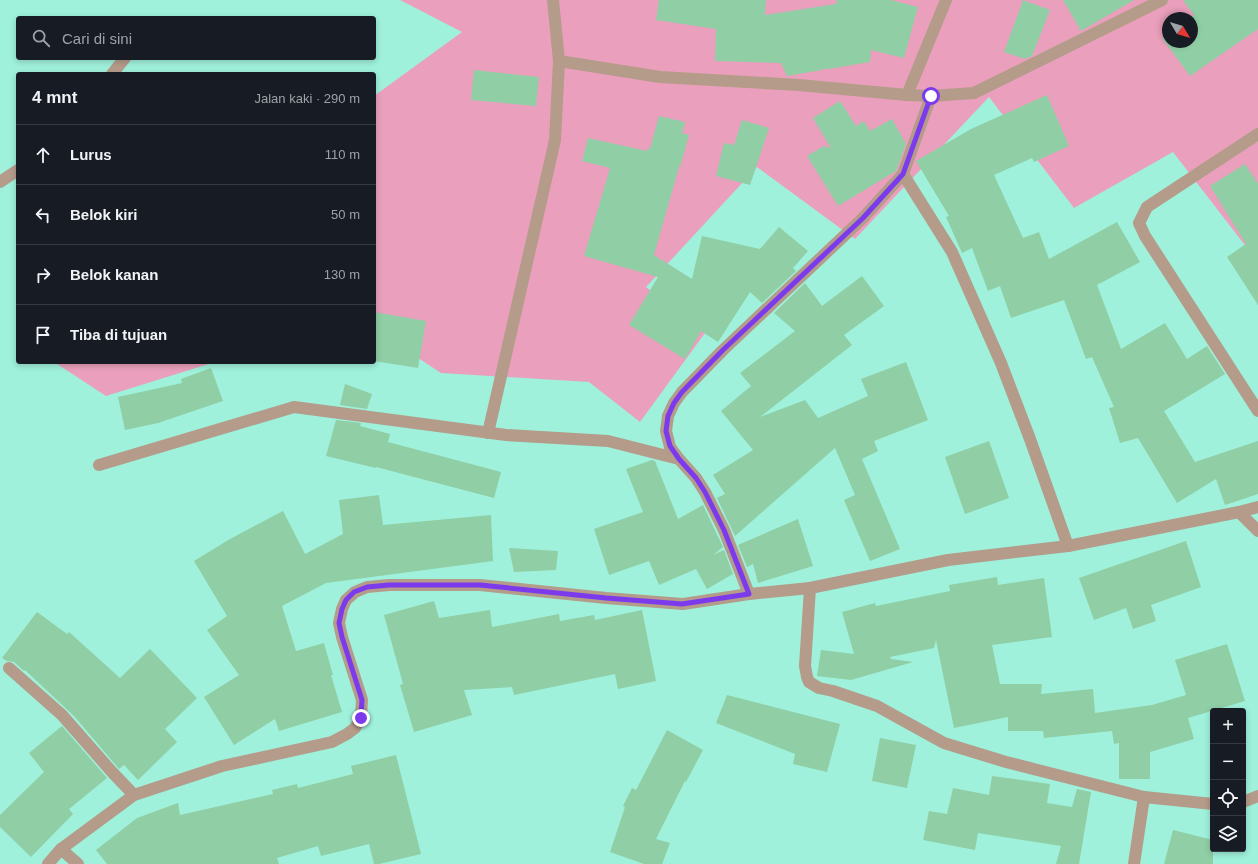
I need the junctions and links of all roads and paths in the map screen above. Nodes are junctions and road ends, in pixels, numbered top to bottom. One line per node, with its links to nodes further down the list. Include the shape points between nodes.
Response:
1 (553, 0): 5 (street)
2 (946, 0): 7 (street)
3 (1162, 0): 8 (street, via 974,93)
4 (123, 60): 6 (street)
5 (559, 61): 7 (street, via 660,77 798,85); 14 (street, via 555,140)
6 (114, 72)
7 (907, 95): 8 (street)
8 (931, 96): 11 (street)
9 (1258, 134): 13 (street, via 1147,207 1139,223)
10 (16, 171): 12 (street)
11 (903, 174): 15 (street, via 863,218 682,392 668,416 666,431 670,446); 20 (street, via 952,252 1001,363)
12 (0, 182)
13 (1258, 411)
14 (488, 433): 15 (street, via 608,441); 16 (street, via 294,407)
15 (679, 459): 22 (street, via 705,492 724,530)
16 (99, 465)
17 (1258, 507): 18 (street)
18 (1239, 512): 19 (street); 20 (street)
19 (1258, 531)
20 (1068, 546): 21 (street, via 948,560)
21 (810, 588): 22 (street); 26 (street, via 805,666 809,682 819,688 877,706 944,743 1006,762)
22 (749, 594): 24 (street, via 682,604 480,585 367,587 354,592 346,600 339,623 362,700 361,718 355,728 332,742 222,766)
23 (9, 668): 24 (street, via 62,714)
24 (134, 795): 29 (street)
25 (1258, 796): 27 (street)
26 (1144, 797): 28 (street); 32 (street)
27 (1246, 801)
28 (1210, 804)
29 (61, 849): 30 (street); 31 (street)
30 (48, 864)
31 (78, 864)
32 (1134, 864)

